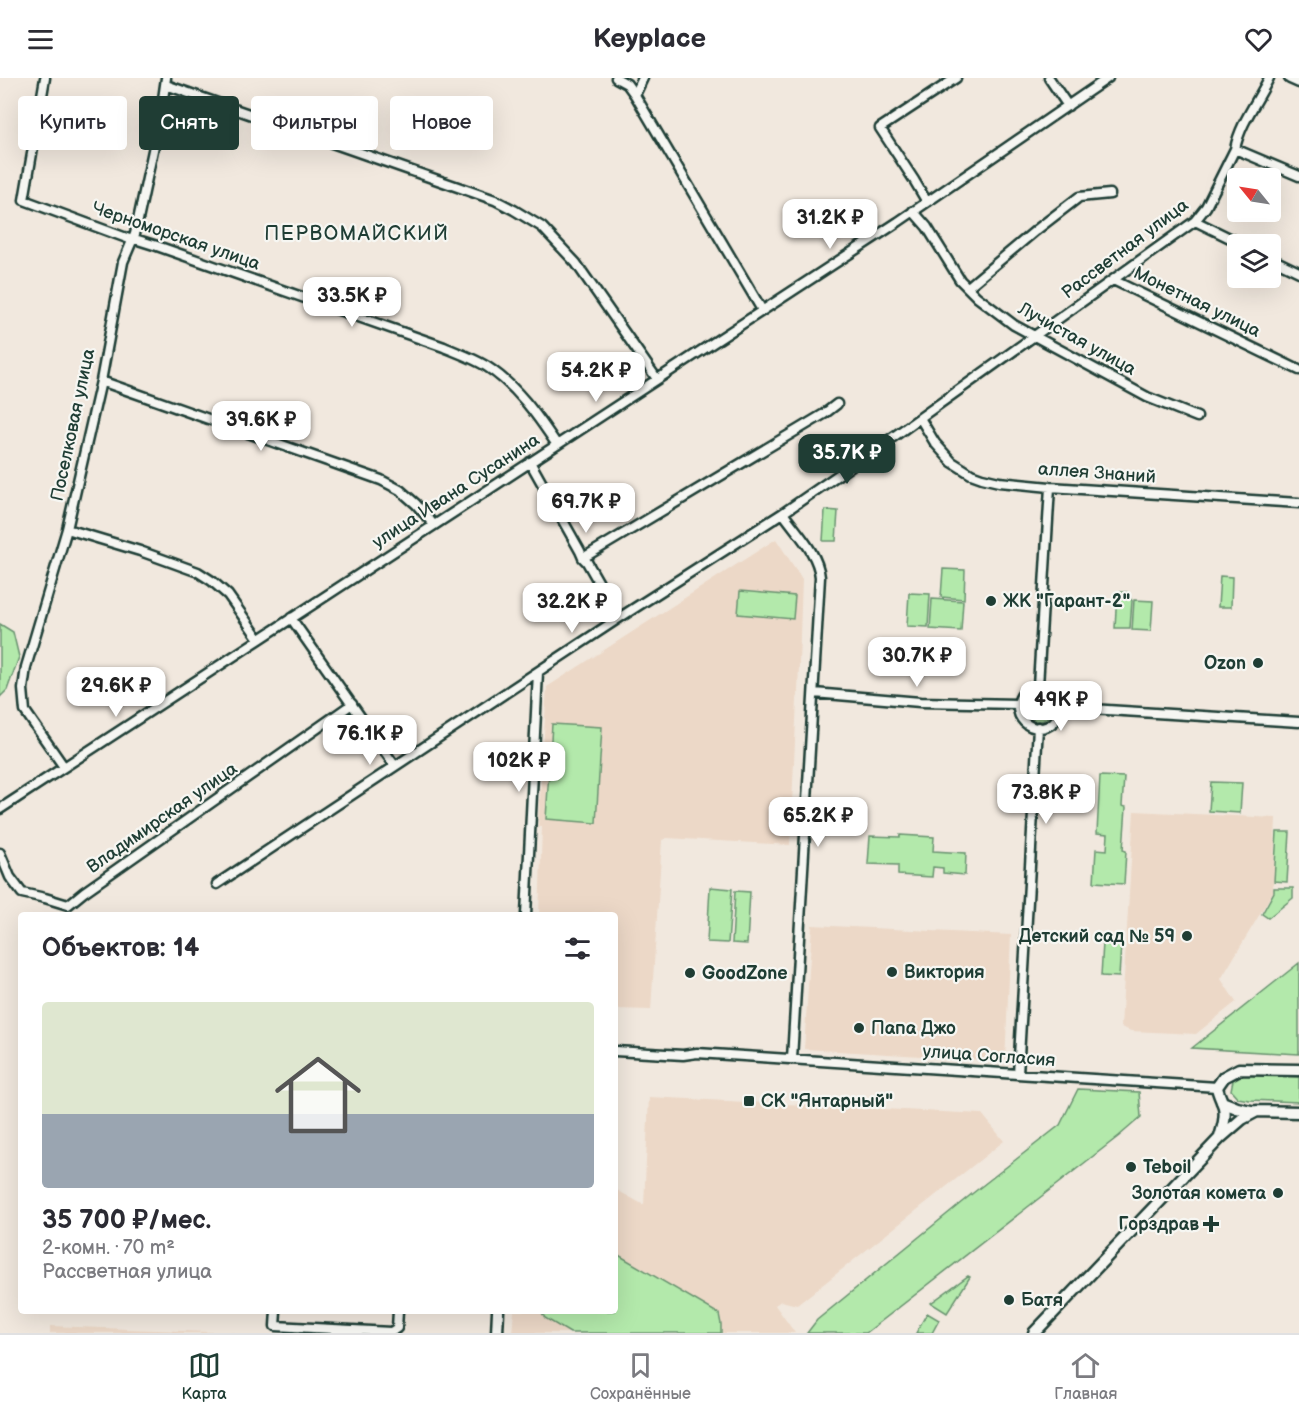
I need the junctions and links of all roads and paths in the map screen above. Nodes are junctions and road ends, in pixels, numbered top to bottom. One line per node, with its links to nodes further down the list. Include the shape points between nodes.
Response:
1 (45, 78): 20 (street, Черноморская улица, via 24,200)
2 (616, 78): 11 (street)
3 (643, 78): 11 (street)
4 (956, 78): 16 (street, via 880,128)
5 (1049, 78): 12 (street)
6 (1108, 78): 12 (street, улица Ивана Сусанина)
7 (1269, 78): 13 (street, Рассветная улица, via 1243,124)
8 (1290, 78): 10 (main road)
9 (166, 81): 20 (street, Поселковая улица); 28 (street, via 514,210 542,227 576,263)
10 (1299, 82)
11 (635, 95): 25 (street)
12 (1068, 106): 16 (street, улица Ивана Сусанина)
13 (1235, 149): 14 (street); 18 (street, Рассветная улица)
14 (1299, 176)
15 (1110, 194): 24 (street, via 1079,197)
16 (927, 202): 17 (street, улица Ивана Сусанина)
17 (913, 211): 24 (street, Лучистая улица); 25 (street, улица Ивана Сусанина)
18 (1195, 221): 19 (street); 23 (street, Рассветная улица)
19 (1227, 237)
20 (132, 240): 29 (street, Поселковая улица, via 123,262); 33 (street, Черноморская улица, via 444,347 485,365 520,395)
21 (1281, 263): 22 (street)
22 (1299, 272)
23 (1113, 280): 26 (street, Рассветная улица); 27 (street, Монетная улица)
24 (968, 288): 26 (street, Лучистая улица)
25 (762, 310): 28 (street, улица Ивана Сусанина)
26 (1034, 337): 31 (street, Лучистая улица, via 1147,397); 32 (street, Рассветная улица)
27 (1299, 370)
28 (657, 379): 33 (street, улица Ивана Сусанина)
29 (101, 381): 38 (street, via 381,480 400,490); 39 (street, Поселковая улица)
30 (837, 404): 40 (street)
31 (1197, 417)
32 (920, 418): 35 (street, аллея Знаний, via 952,462 971,474 999,482); 37 (street, Рассветная улица)
33 (556, 445): 34 (street, улица Ивана Сусанина)
34 (530, 462): 38 (street, улица Ивана Сусанина); 40 (street)
35 (1050, 487): 36 (street, аллея Знаний); 45 (street)
36 (1299, 503)
37 (783, 513): 42 (street); 46 (street, via 814,556 819,570)
38 (434, 525): 41 (street, улица Ивана Сусанина)
39 (67, 529): 43 (street, via 198,572 228,595); 53 (street, Поселковая улица, via 23,689 25,711)
40 (583, 558): 42 (street)
41 (291, 618): 43 (street, улица Ивана Сусанина); 47 (street)
42 (619, 618): 44 (street)
43 (259, 639): 53 (street, улица Ивана Сусанина)
44 (538, 672): 52 (street); 57 (street)
45 (1038, 686): 48 (street, via 1026,690); 49 (street, via 1054,693)
46 (814, 693): 48 (street, via 920,702); 59 (street)
47 (352, 704): 52 (street); 55 (street, Владимирская улица, via 68,905 22,893)
48 (1018, 704): 51 (street, via 1022,719)
49 (1059, 708): 50 (street); 51 (street, via 1052,722)
50 (1299, 722)
51 (1038, 727): 61 (street)
52 (395, 766): 56 (street)
53 (64, 767): 54 (street, улица Ивана Сусанина)
54 (0, 809)
55 (0, 853)
56 (217, 884)
57 (526, 912)
58 (618, 1051): 59 (street, улица Согласия)
59 (792, 1059): 61 (street, улица Согласия)
60 (1299, 1070): 62 (main road, via 1239,1069 1224,1077)
61 (1018, 1074): 62 (street, улица Согласия)
62 (1217, 1087): 63 (main road)
63 (1222, 1102): 64 (main road); 66 (main road, via 1225,1109)
64 (1257, 1111): 65 (main road); 66 (main road)
65 (1299, 1112)
66 (1220, 1138): 71 (main road)
67 (276, 1314): 68 (street, via 275,1326 391,1332 397,1328)
68 (398, 1314)
69 (498, 1314): 70 (main road)
70 (496, 1333)
71 (1034, 1333)

